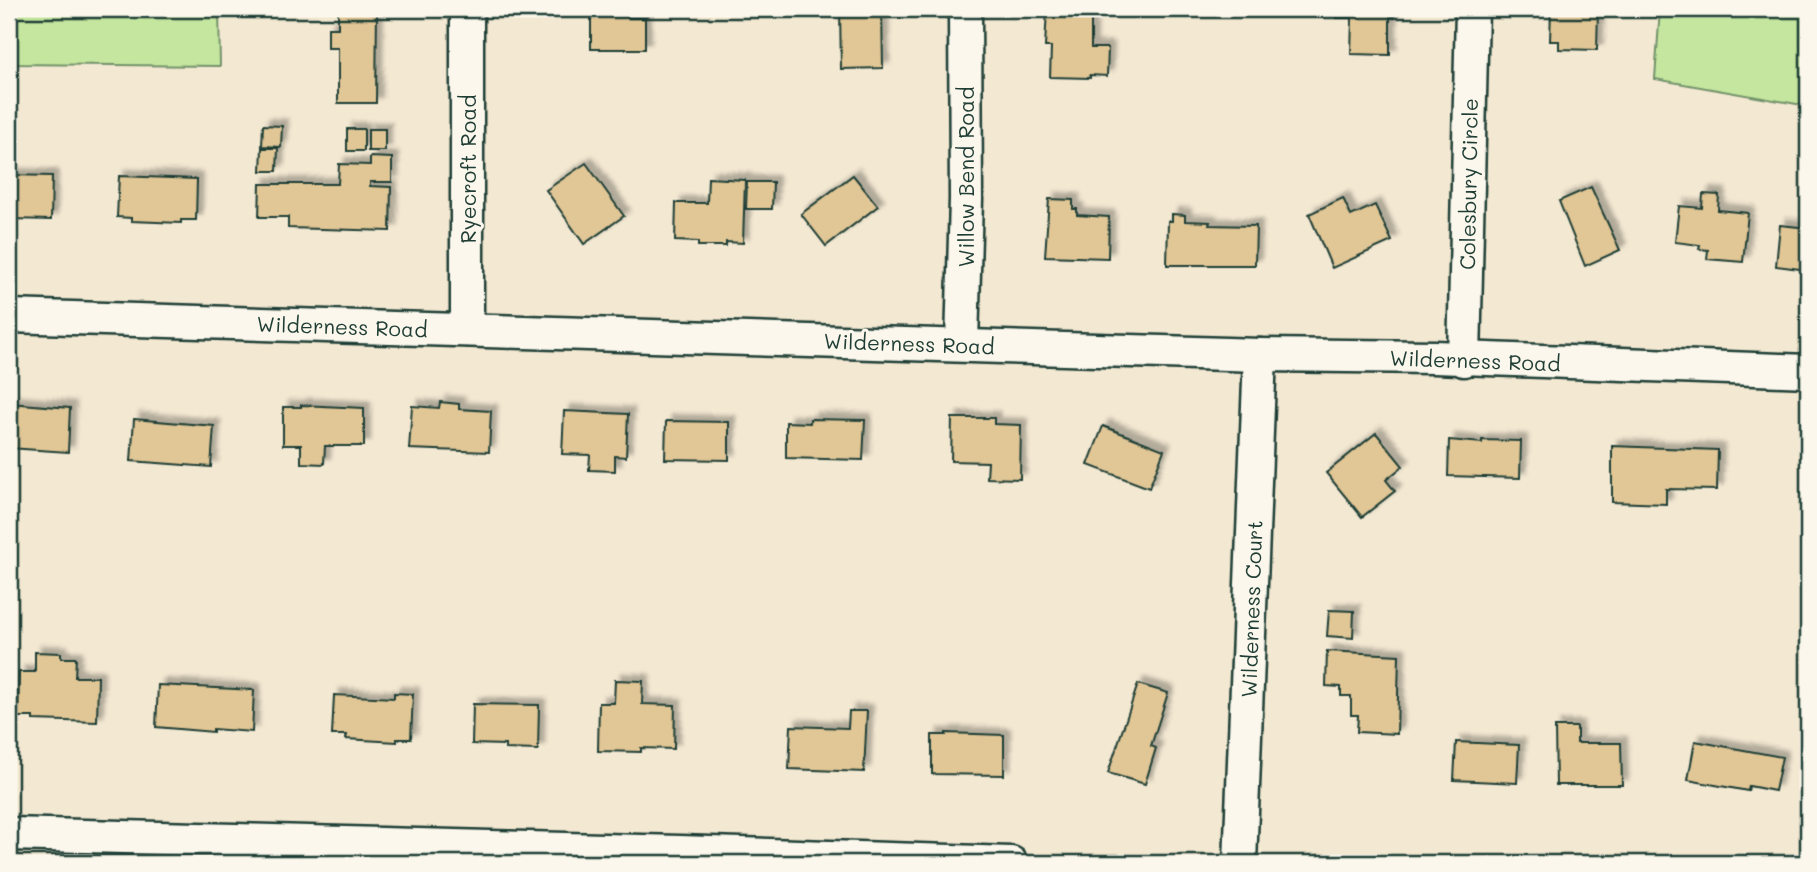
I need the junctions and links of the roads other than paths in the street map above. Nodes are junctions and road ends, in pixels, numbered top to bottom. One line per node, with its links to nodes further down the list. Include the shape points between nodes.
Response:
1 (467, 9): 5 (street, Ryecroft Road)
2 (965, 9): 6 (street, Willow Bend Road)
3 (1472, 9): 8 (street, Colesbury Circle)
4 (9, 316): 5 (street, Wilderness Road)
5 (467, 330): 6 (street, Wilderness Road)
6 (962, 344): 7 (street, Wilderness Road)
7 (1260, 355): 8 (street, Wilderness Road); 13 (street, Wilderness Court)
8 (1464, 360): 9 (street, Wilderness Road)
9 (1808, 371)
10 (9, 834): 11 (street)
11 (1002, 863): 12 (street)
12 (1012, 863)
13 (1240, 863)

